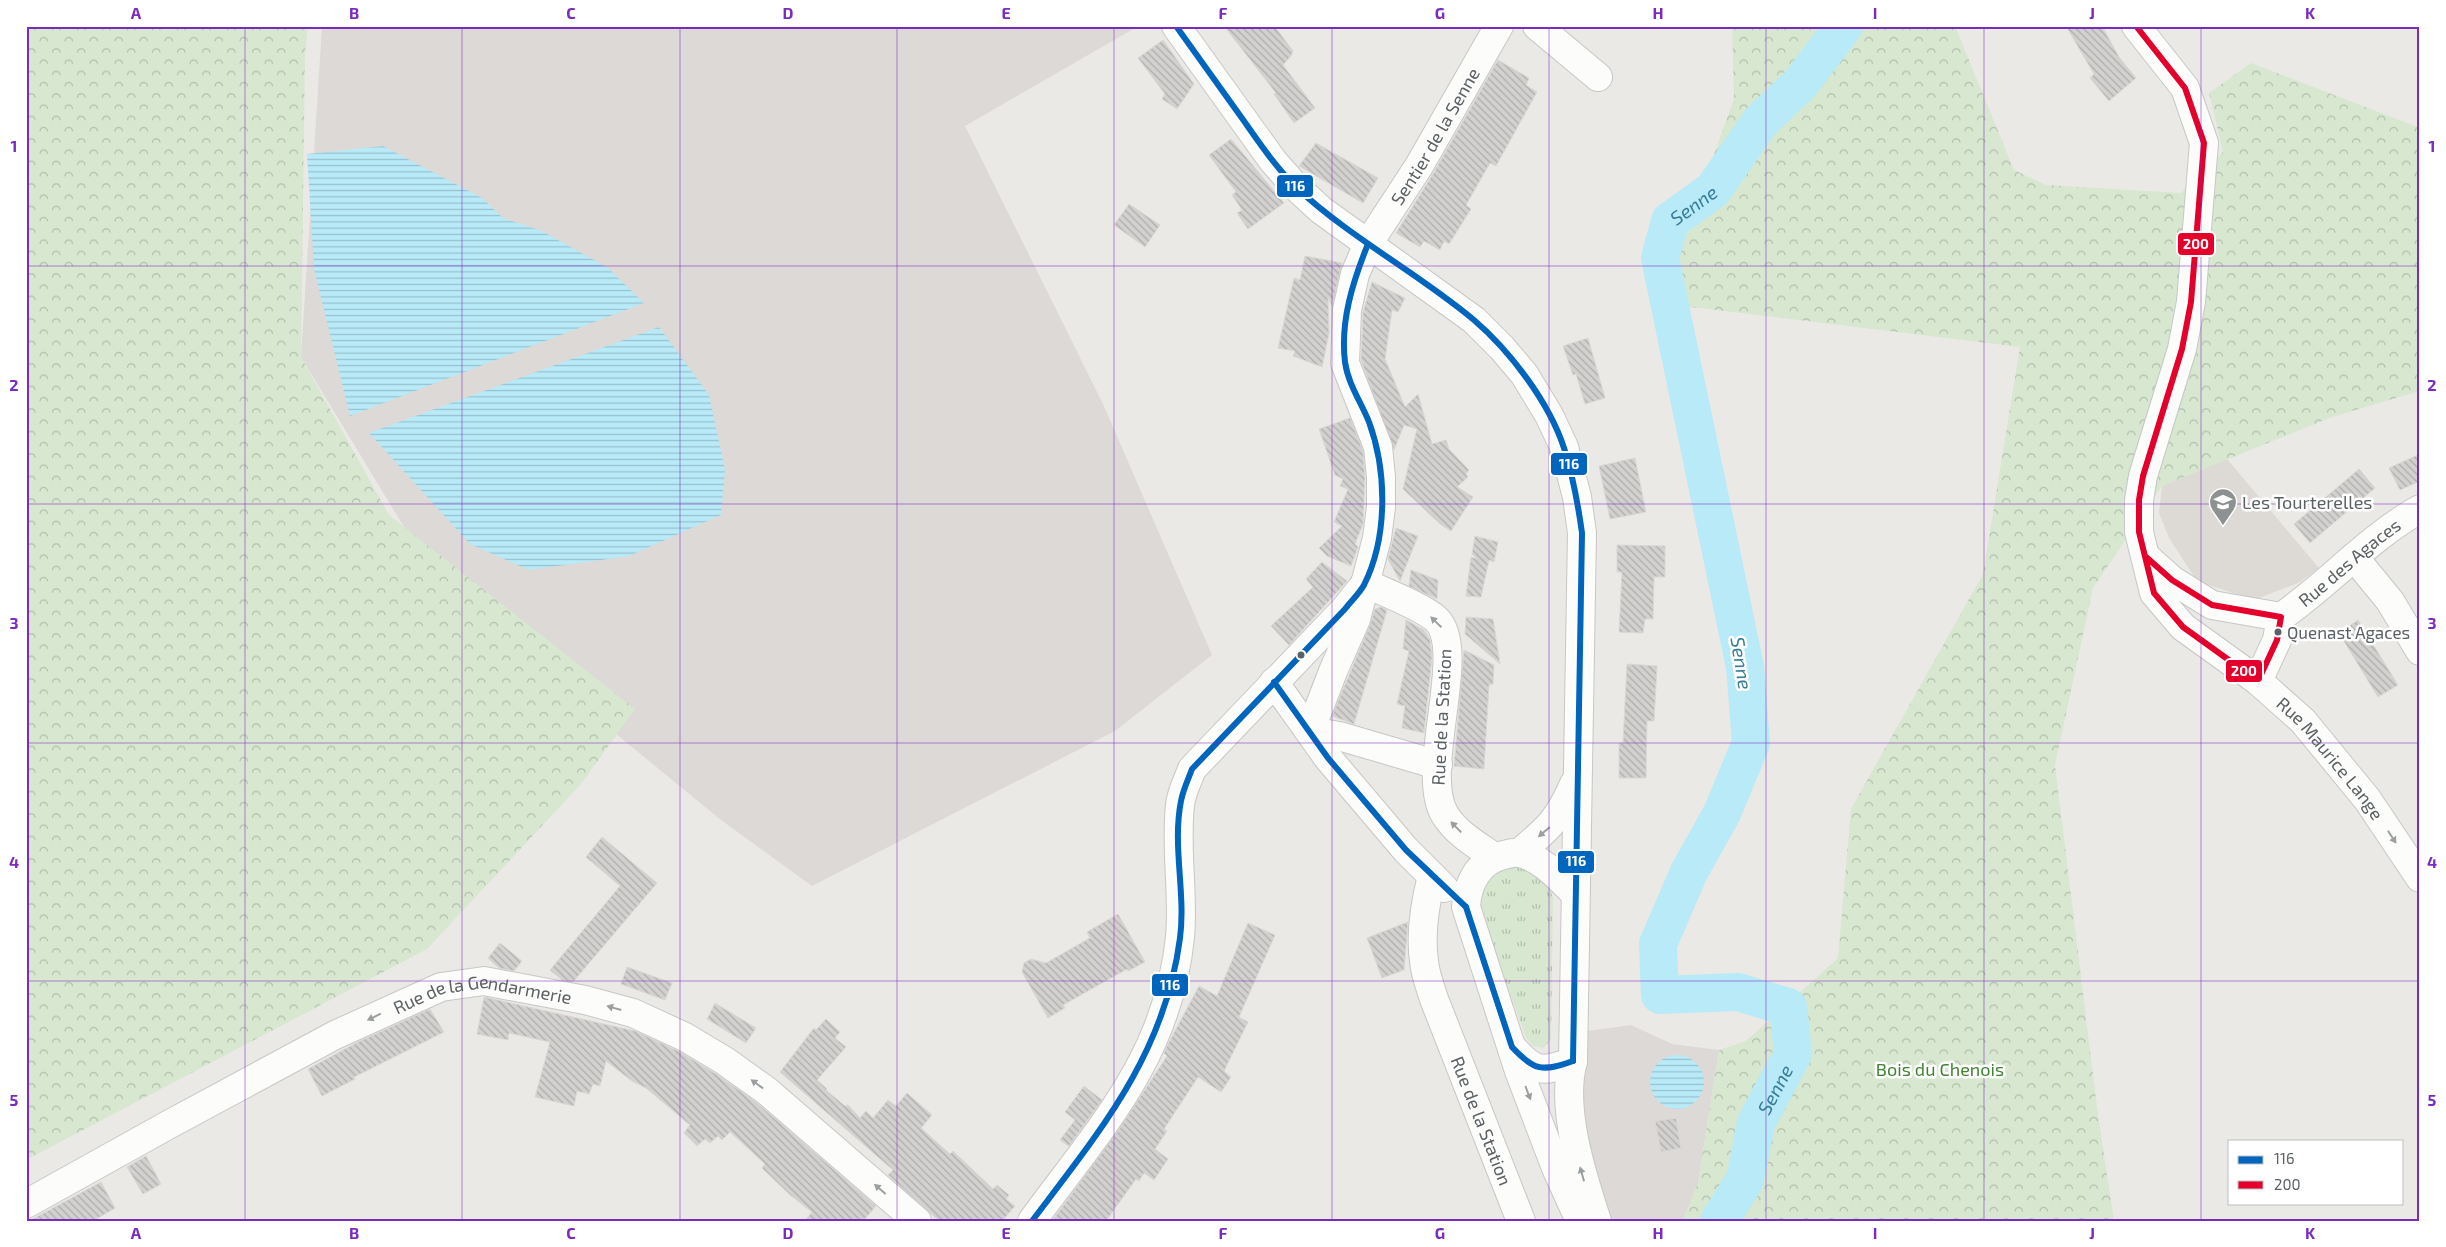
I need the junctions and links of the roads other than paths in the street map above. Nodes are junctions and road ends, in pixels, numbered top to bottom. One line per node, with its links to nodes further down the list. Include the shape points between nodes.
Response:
1 (1176, 26): 6 (street, via 1296,187)
2 (1499, 26): 6 (street, Sentier de la Senne, via 1419,166)
3 (1537, 26): 5 (street)
4 (2136, 26): 8 (street, Rue Maurice Lange, via 2185,88 2204,143 2192,302 2182,349 2138,500 2139,532)
5 (1598, 77)
6 (1368, 244): 10 (street, via 1355,274 1347,310 1345,343 1345,363 1378,447 1381,477 1377,538); 17 (street, via 1474,320 1502,348 1539,398 1564,447 1582,533)
7 (2420, 509): 9 (street, Rue des Agaces)
8 (2145, 556): 11 (street, Rue des Agaces, via 2172,580 2212,605); 13 (street, Rue Maurice Lange, via 2154,593 2183,627)
9 (2354, 557): 11 (street, Rue des Agaces, via 2302,603); 12 (street, via 2390,601)
10 (1365, 583): 14 (street, via 1345,609); 15 (street, via 1356,619); 16 (street, Rue de la Station, one-way to 10, via 1447,654 1443,630 1435,619)
11 (2281, 617): 13 (street, Rue des Agaces, via 2277,640)
12 (2420, 651)
13 (2258, 681): 20 (street, Rue Maurice Lange, one-way to 20, via 2303,721 2341,765)
14 (1274, 682): 15 (street); 27 (street, via 1192,769 1180,803 1180,935 1175,974 1164,1015 1143,1063 1120,1103)
15 (1310, 731): 16 (street, via 1339,736); 19 (street, via 1328,758)
16 (1438, 766): 18 (street, Rue de la Station, one-way to 16, via 1459,831 1445,815 1438,793)
17 (1577, 775): 18 (street, one-way to 18, via 1552,825); 21 (street)
18 (1507, 855): 21 (street, Rue de la Station, via 1549,868); 22 (street, via 1482,866 1472,880)
19 (1432, 876): 22 (street); 28 (street, Rue de la Station, via 1426,900 1424,961 1434,999)
20 (2420, 878)
21 (1575, 894): 24 (street)
22 (1466, 907): 23 (street)
23 (1512, 1047): 24 (street, via 1527,1064 1541,1070); 29 (street, one-way to 29, via 1556,1168)
24 (1573, 1061): 30 (street, one-way to 24, via 1573,1131 1568,1078)
25 (26, 1204): 26 (street, Rue de la Gendarmerie, one-way to 25, via 767,1091 685,1037 633,1013 585,1000 484,981 441,987 368,1019 168,1124)
26 (917, 1221)
27 (1032, 1221)
28 (1521, 1221)
29 (1580, 1221)
30 (1597, 1221)

